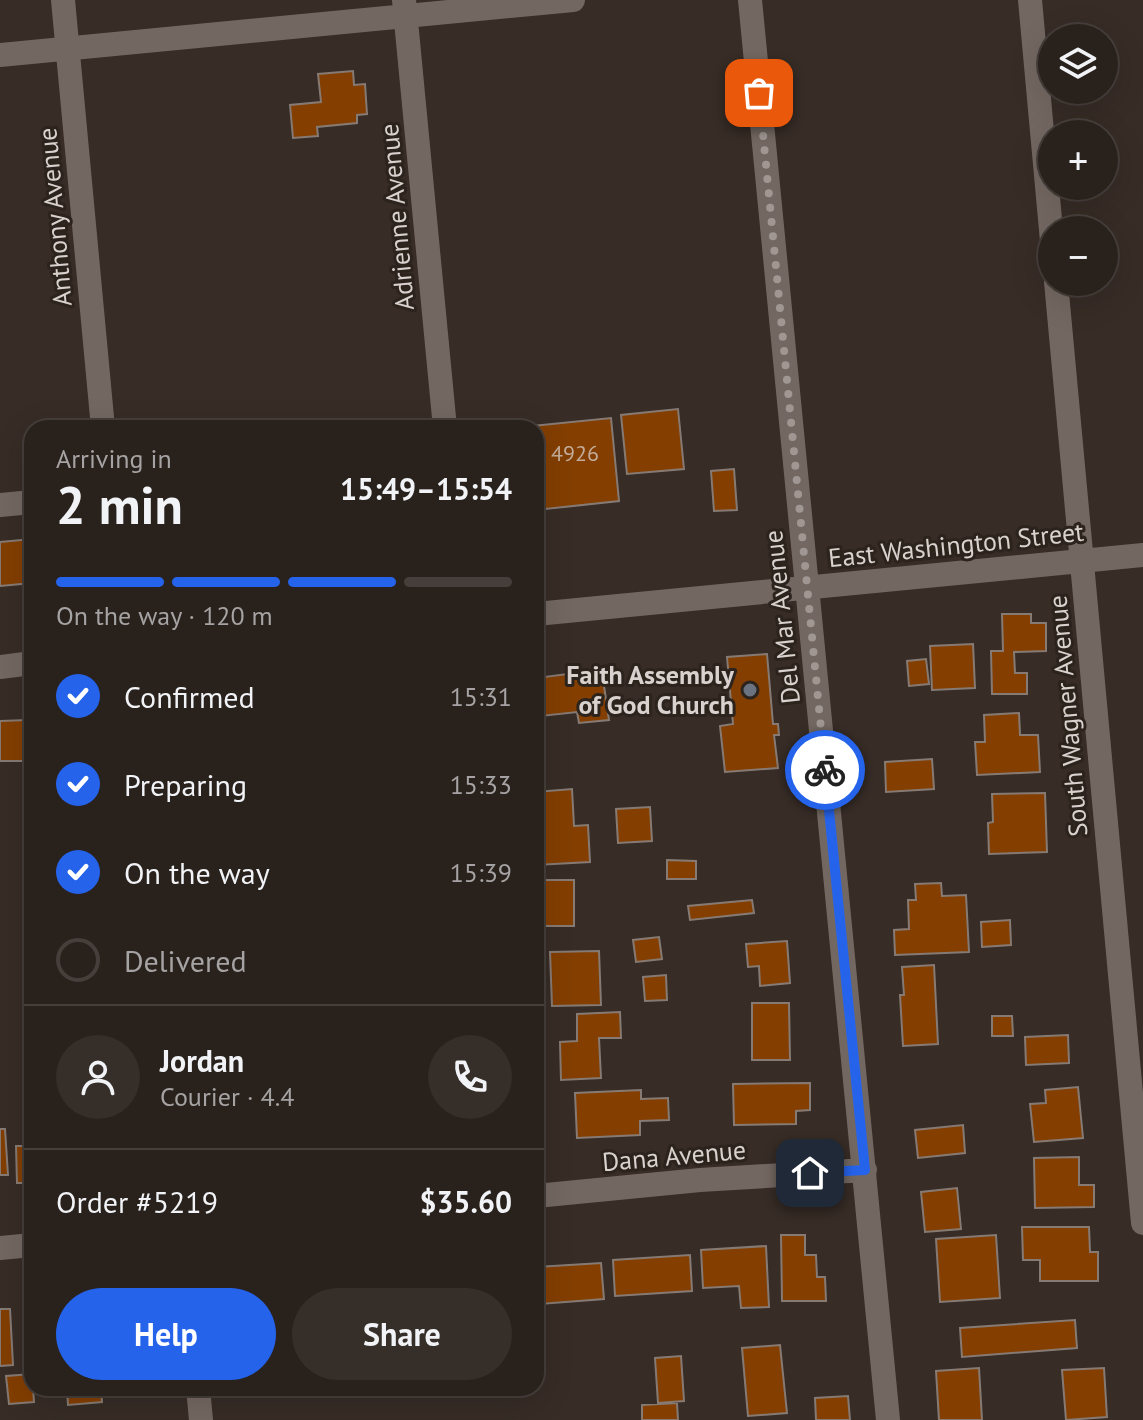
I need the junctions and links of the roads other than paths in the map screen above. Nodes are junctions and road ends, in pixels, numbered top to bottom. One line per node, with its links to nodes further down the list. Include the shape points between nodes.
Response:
1 (63, 0): 6 (street, Anthony Avenue)
2 (573, 0): 5 (street)
3 (750, 0): 16 (street, Del Mar Avenue)
4 (1030, 0): 8 (street)
5 (405, 8): 6 (street); 11 (street, Adrienne Avenue)
6 (68, 49): 7 (street); 10 (street, Anthony Avenue)
7 (0, 55)
8 (1050, 216)
9 (1057, 296): 15 (street, South Wagner Avenue)
10 (102, 420)
11 (444, 420)
12 (24, 503): 13 (street)
13 (0, 505)
14 (1143, 555): 15 (street, East Washington Street)
15 (1081, 560): 16 (street, East Washington Street); 22 (street, South Wagner Avenue)
16 (807, 587): 17 (street, East Washington Street); 20 (street, Del Mar Avenue)
17 (544, 613)
18 (24, 664): 19 (street)
19 (0, 667)
20 (865, 1170): 21 (street, Dana Avenue); 27 (street, Del Mar Avenue)
21 (544, 1195)
22 (1143, 1223)
23 (24, 1246): 24 (street)
24 (0, 1248)
25 (199, 1396): 26 (street)
26 (201, 1420)
27 (888, 1420)

